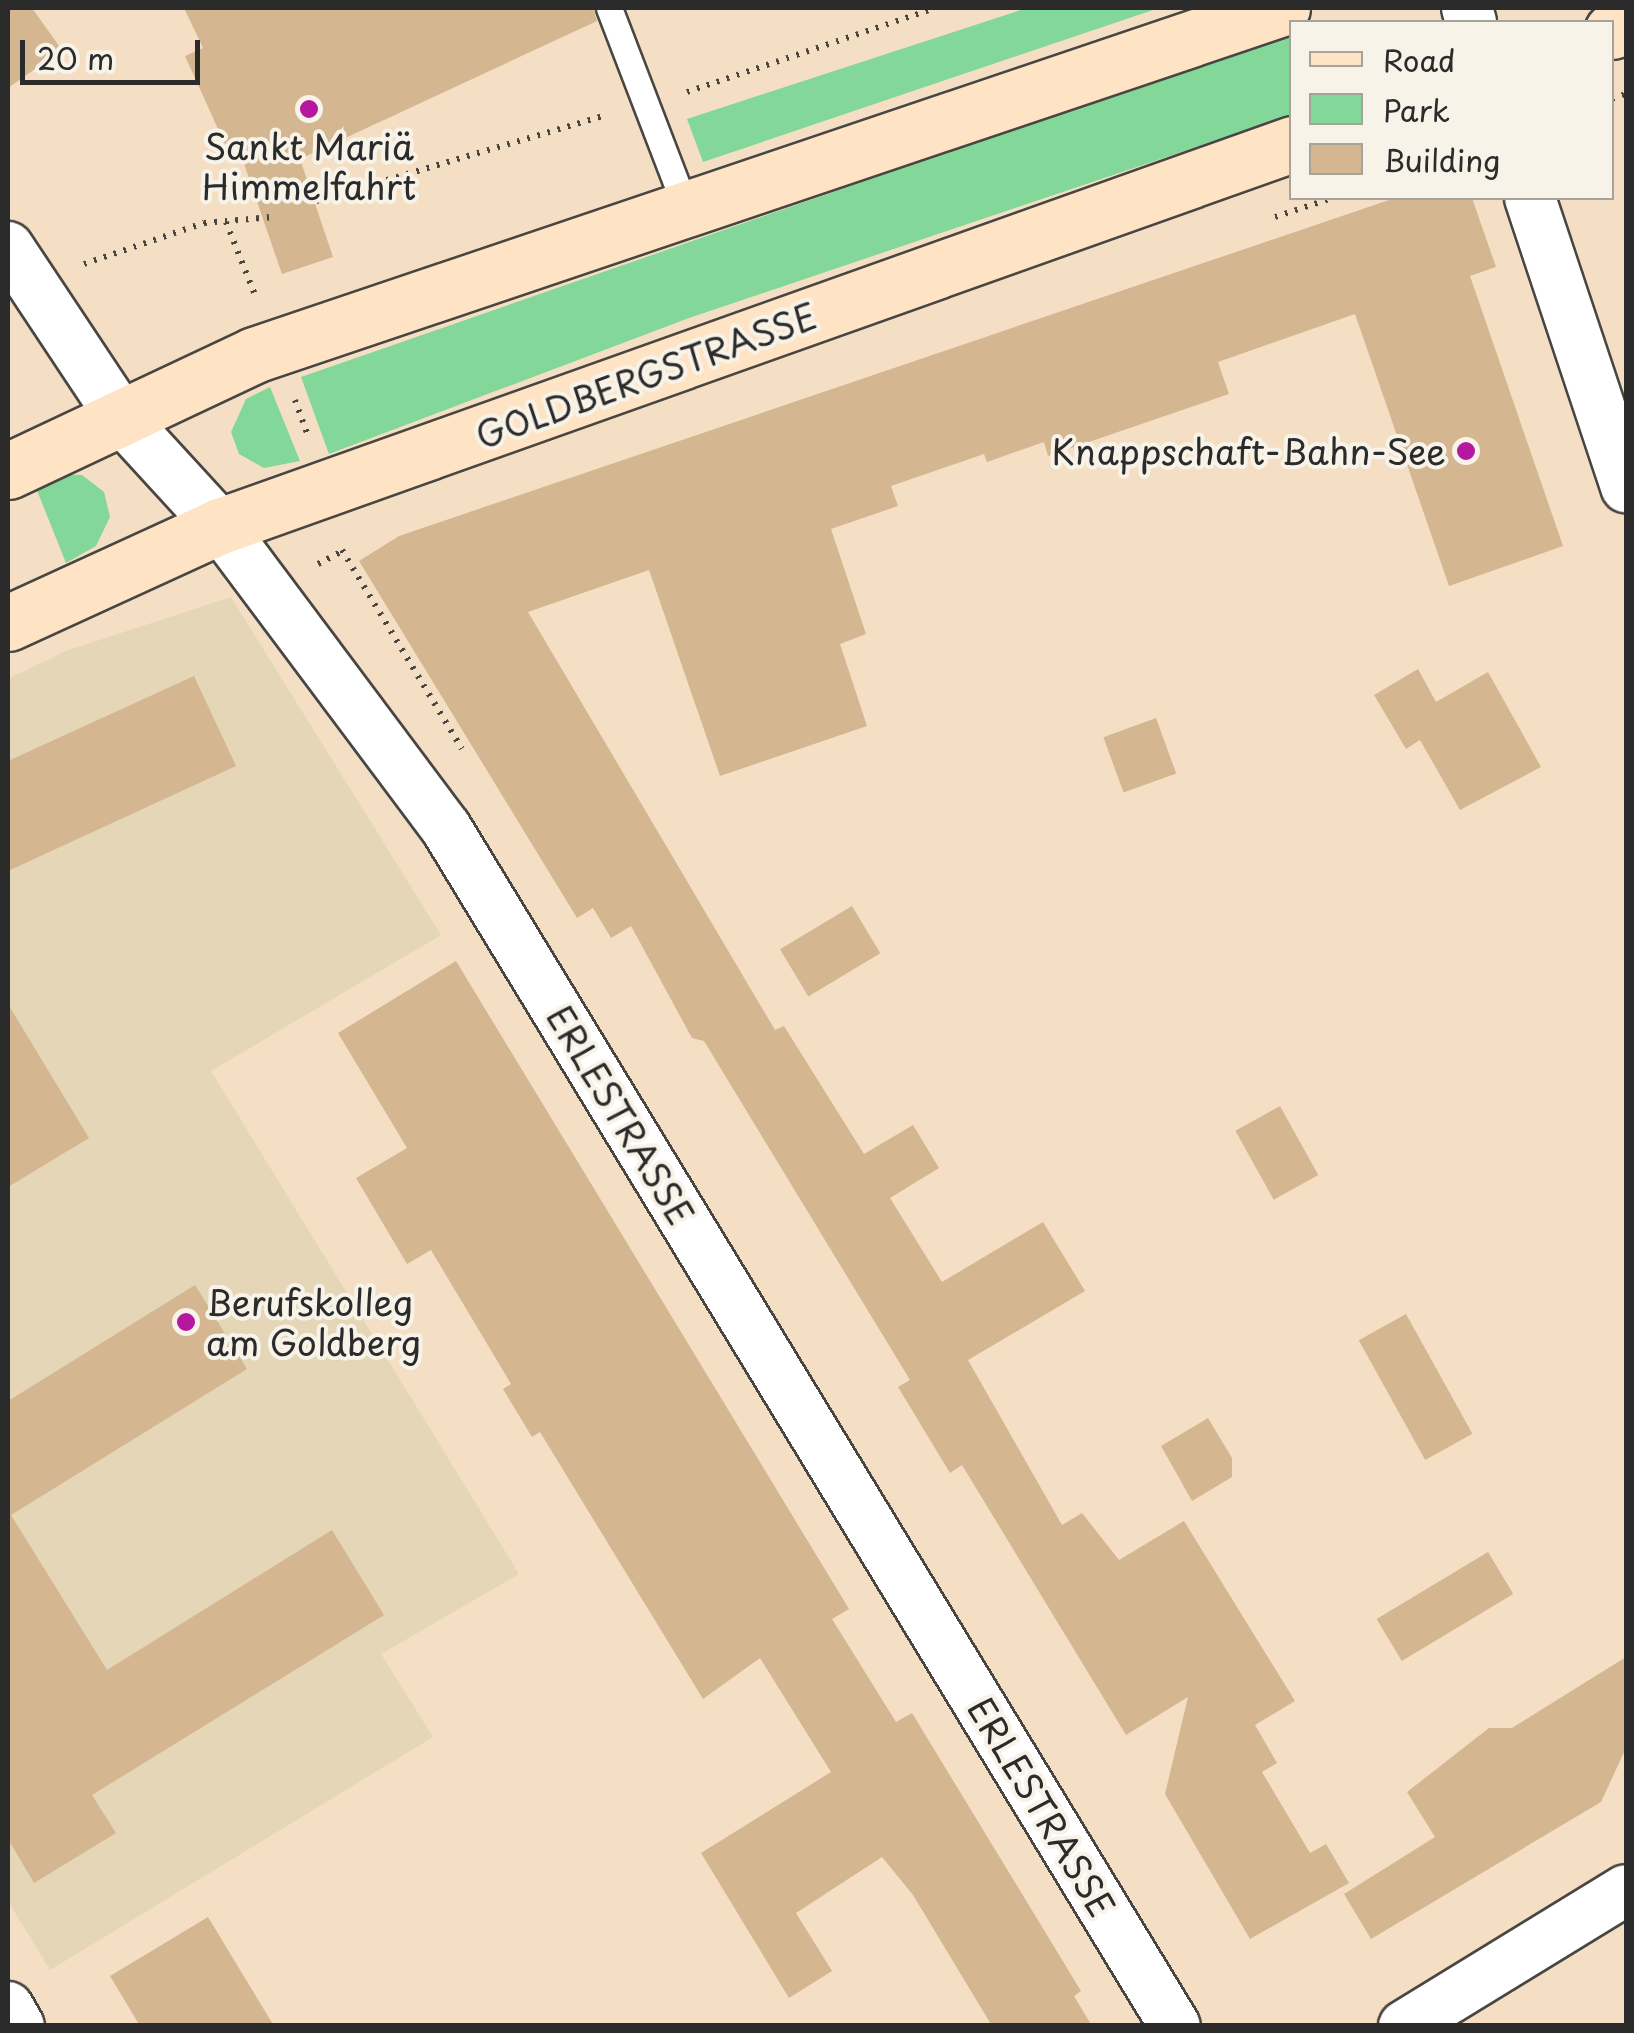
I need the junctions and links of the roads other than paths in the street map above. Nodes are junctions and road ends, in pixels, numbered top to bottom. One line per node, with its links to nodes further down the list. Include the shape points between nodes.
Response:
1 (609, 8): 5 (lane)
2 (1282, 8): 5 (street)
3 (1289, 145): 10 (street, GOLDBERGSTRASSE)
4 (1531, 200): 9 (street)
5 (686, 209): 7 (street, via 254,354)
6 (20, 265): 7 (street, ERLESTRASSE)
7 (123, 420): 8 (street); 10 (street, ERLESTRASSE)
8 (8, 471)
9 (1626, 487)
10 (220, 526): 11 (street, GOLDBERGSTRASSE); 15 (street, ERLESTRASSE, via 446,828)
11 (8, 622)
12 (1626, 1890): 16 (street)
13 (8, 2007): 14 (street)
14 (19, 2026)
15 (1175, 2026)
16 (1404, 2026)

